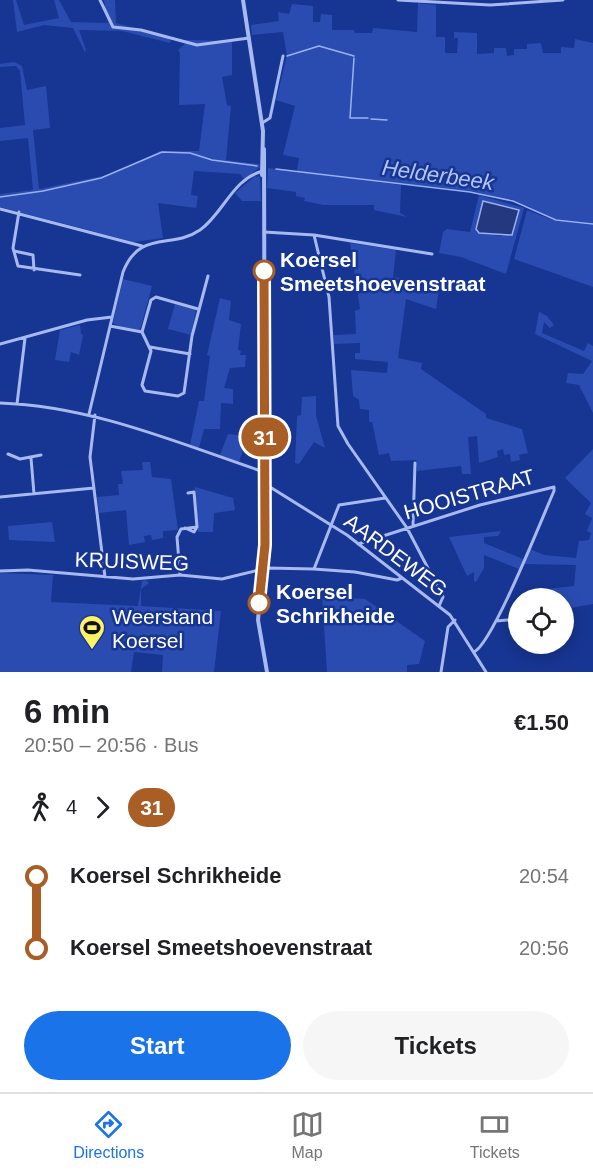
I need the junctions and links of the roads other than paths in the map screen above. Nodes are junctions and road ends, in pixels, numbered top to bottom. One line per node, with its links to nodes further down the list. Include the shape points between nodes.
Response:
1 (100, 0): 6 (street, via 113,27 197,45)
2 (243, 0): 6 (street)
3 (398, 0): 5 (street)
4 (562, 0): 5 (street, via 490,5)
5 (428, 1)
6 (249, 38): 8 (street)
7 (283, 56): 8 (street, via 270,118)
8 (262, 123): 9 (street)
9 (264, 171): 12 (street); 14 (street, via 255,173 240,186 195,234)
10 (0, 209): 11 (street)
11 (20, 212): 14 (street); 15 (street)
12 (264, 232): 13 (street); 36 (street)
13 (314, 235): 16 (street); 42 (street, via 329,297 338,426)
14 (142, 246): 21 (street, via 127,263)
15 (14, 251): 17 (street, via 18,266); 17 (street, via 33,255)
16 (432, 254)
17 (34, 270): 18 (street)
18 (80, 275)
19 (208, 276): 20 (street)
20 (198, 309): 23 (street, via 154,298); 27 (street)
21 (112, 317): 22 (street); 24 (street)
22 (110, 326): 23 (street); 30 (street)
23 (142, 332): 26 (street)
24 (25, 338): 25 (street); 29 (street)
25 (0, 344)
26 (150, 347): 27 (street); 27 (street, via 142,387 149,392 183,395)
27 (190, 354)
28 (0, 403): 29 (street)
29 (17, 404): 30 (street)
30 (89, 414): 31 (street)
31 (94, 415): 36 (street); 38 (street, via 89,447)
32 (8, 454): 34 (street)
33 (41, 455): 34 (street)
34 (31, 458): 40 (street)
35 (415, 463): 44 (street)
36 (264, 472): 37 (street)
37 (265, 486): 43 (street, AARDEWEG); 47 (street)
38 (94, 488): 40 (street); 51 (street)
39 (188, 493): 50 (street, via 194,492 197,527 185,528 177,535)
40 (34, 494): 41 (street)
41 (0, 497)
42 (385, 497): 43 (street, via 342,503); 45 (street)
43 (330, 524): 46 (street, AARDEWEG); 48 (street)
44 (413, 525): 45 (street, HOOISTRAAT); 56 (street, HOOISTRAAT, via 554,487)
45 (407, 528): 46 (street, HOOISTRAAT); 53 (street, via 443,597)
46 (358, 544): 52 (street, AARDEWEG)
47 (262, 569): 48 (street, KRUISWEG); 50 (street, KRUISWEG, via 222,579); 58 (street, via 258,620)
48 (314, 569): 52 (street, KRUISWEG)
49 (0, 571): 51 (street, KRUISWEG)
50 (180, 575): 51 (street, KRUISWEG)
51 (105, 577)
52 (402, 578): 53 (street, AARDEWEG)
53 (439, 606): 54 (street, AARDEWEG)
54 (455, 620): 57 (street, AARDEWEG); 59 (street, via 448,627)
55 (508, 620): 56 (street)
56 (496, 621): 57 (street, via 481,649)
57 (474, 652): 60 (street, AARDEWEG)
58 (267, 672)
59 (441, 672)
60 (486, 672)

